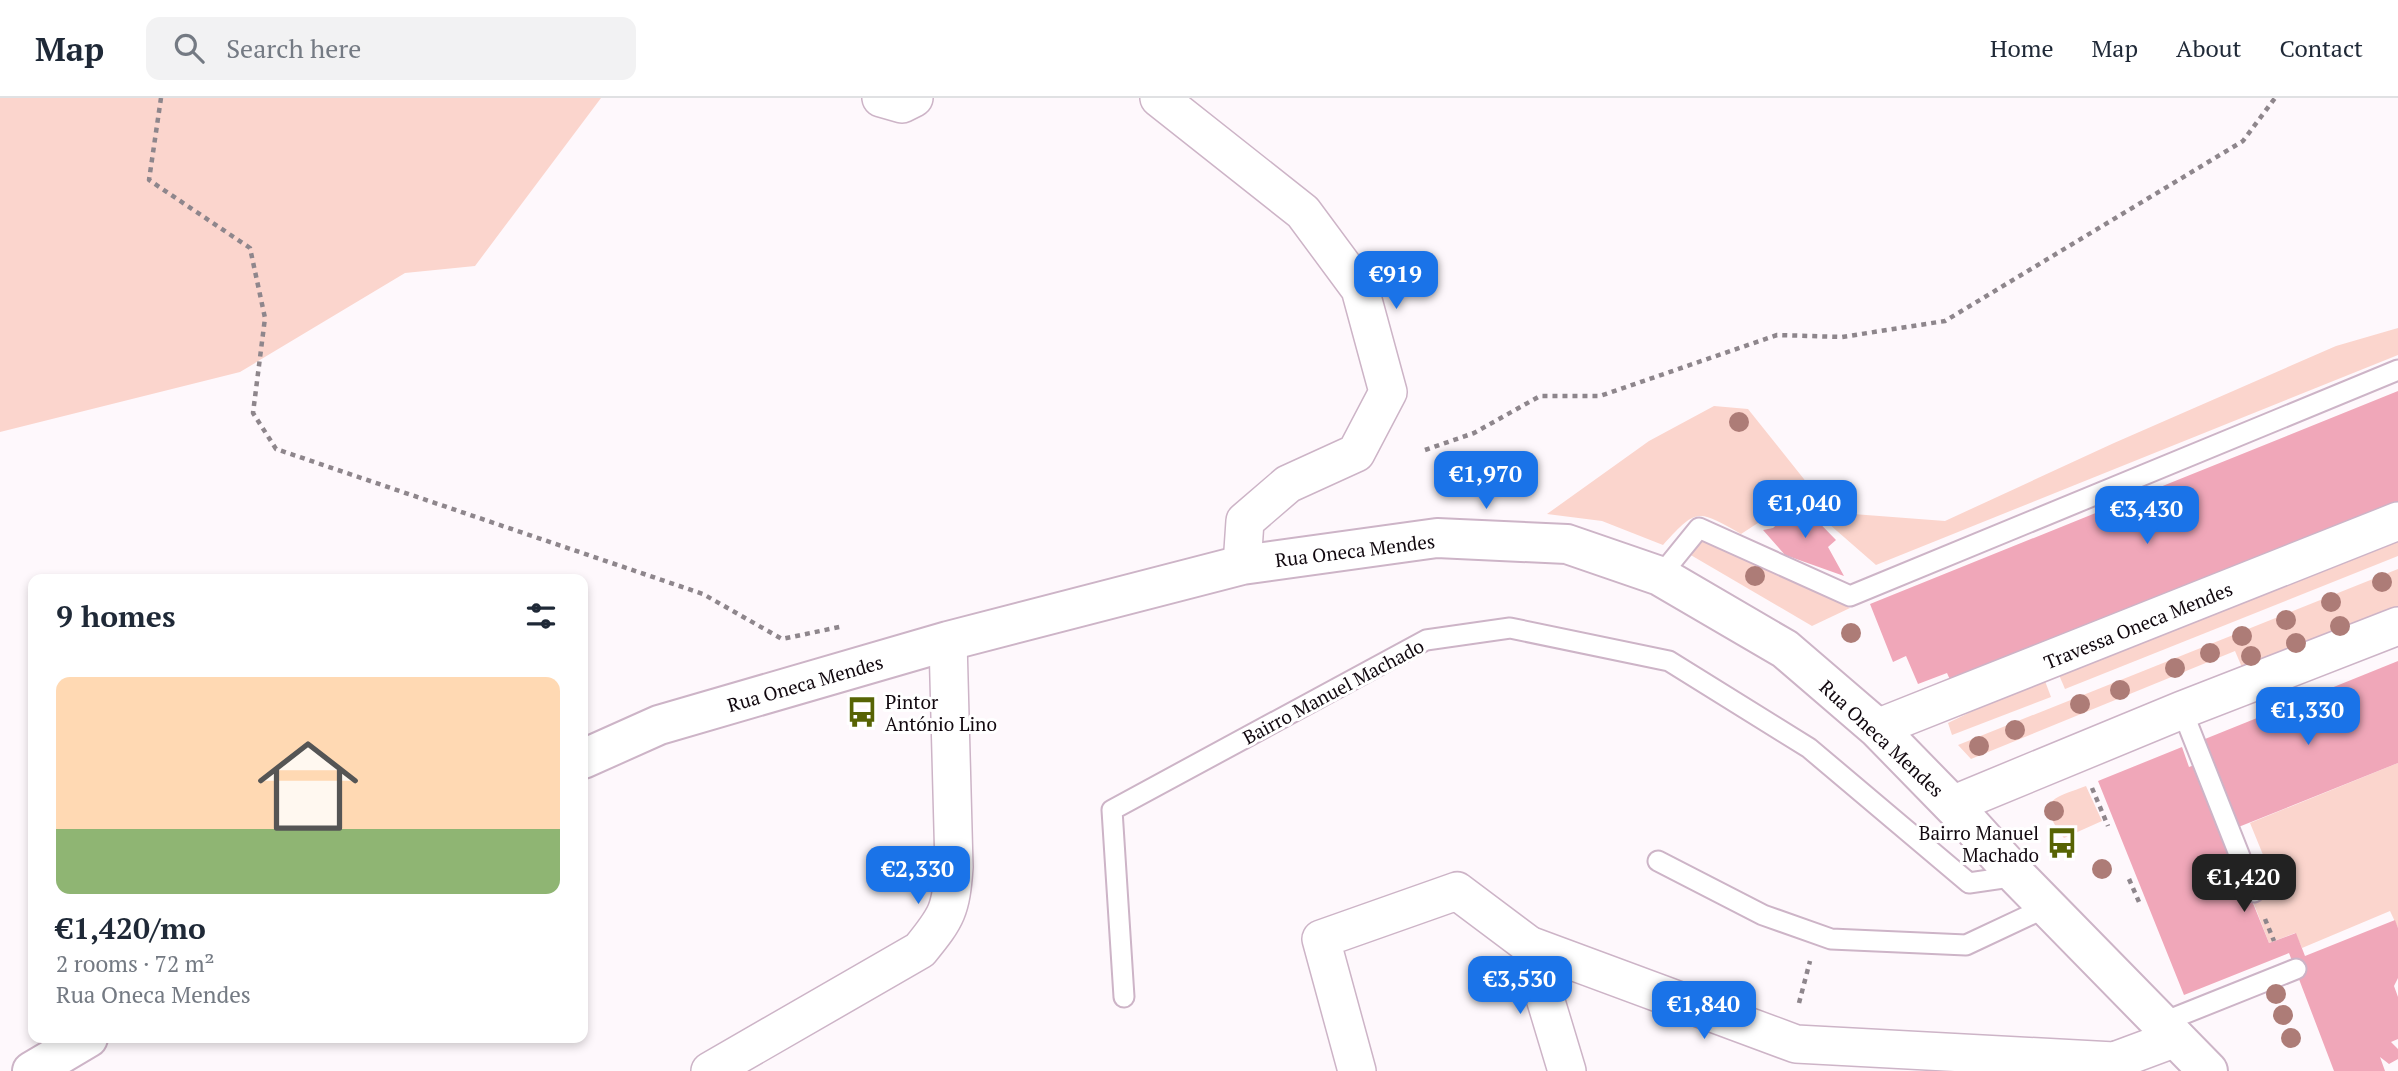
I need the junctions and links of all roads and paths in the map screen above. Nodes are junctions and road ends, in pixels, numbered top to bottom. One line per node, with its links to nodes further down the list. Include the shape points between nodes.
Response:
1 (160, 98): 11 (path, via 149,180 250,248 265,318 253,413 275,449 703,594 782,639)
2 (881, 98): 3 (street, via 902,104)
3 (914, 98)
4 (1159, 98): 9 (street, via 1303,212 1360,289 1388,392 1356,453 1288,484 1244,521)
5 (2275, 98): 7 (path, via 2243,141 1945,321 1842,337 1777,335 1600,396 1541,396 1474,433)
6 (2398, 370): 10 (lane, via 1850,596 1699,528)
7 (1425, 450)
8 (2398, 521): 15 (street, Travessa Oneca Mendes)
9 (1242, 565): 10 (street, Rua Oneca Mendes, via 1437,538 1567,544); 13 (street, Rua Oneca Mendes)
10 (1660, 576): 15 (street, Rua Oneca Mendes, via 1785,649)
11 (851, 625)
12 (2398, 626): 14 (street)
13 (947, 641): 16 (street, Rua Oneca Mendes, via 659,725); 34 (street, via 954,867 952,897 943,922 920,950)
14 (2182, 710): 18 (street); 23 (lane)
15 (1877, 728): 18 (street, Rua Oneca Mendes)
16 (588, 757)
17 (2090, 782): 19 (path)
18 (1952, 805): 21 (street, Rua Oneca Mendes)
19 (2108, 826)
20 (1658, 860): 26 (lane, via 1763,915)
21 (2017, 876): 25 (street, Rua Oneca Mendes); 29 (lane, Bairro Manuel Machado, via 1969,883 1809,748 1669,661 1510,628 1426,640 1112,810)
22 (2129, 879): 24 (path)
23 (2254, 892)
24 (2139, 902)
25 (2047, 907): 26 (lane, via 1966,945 1831,939); 31 (street, Rua Oneca Mendes)
26 (1817, 934): 30 (path)
27 (1529, 945): 31 (street, via 1796,1044 2114,1060); 35 (street, via 1457,891 1321,939); 36 (street)
28 (2296, 969): 31 (lane)
29 (1124, 997)
30 (1799, 1002)
31 (2169, 1031): 37 (street, Rua Oneca Mendes)
32 (80, 1043): 33 (street)
33 (32, 1071)
34 (710, 1071)
35 (1356, 1071)
36 (1567, 1071)
37 (2208, 1071)

